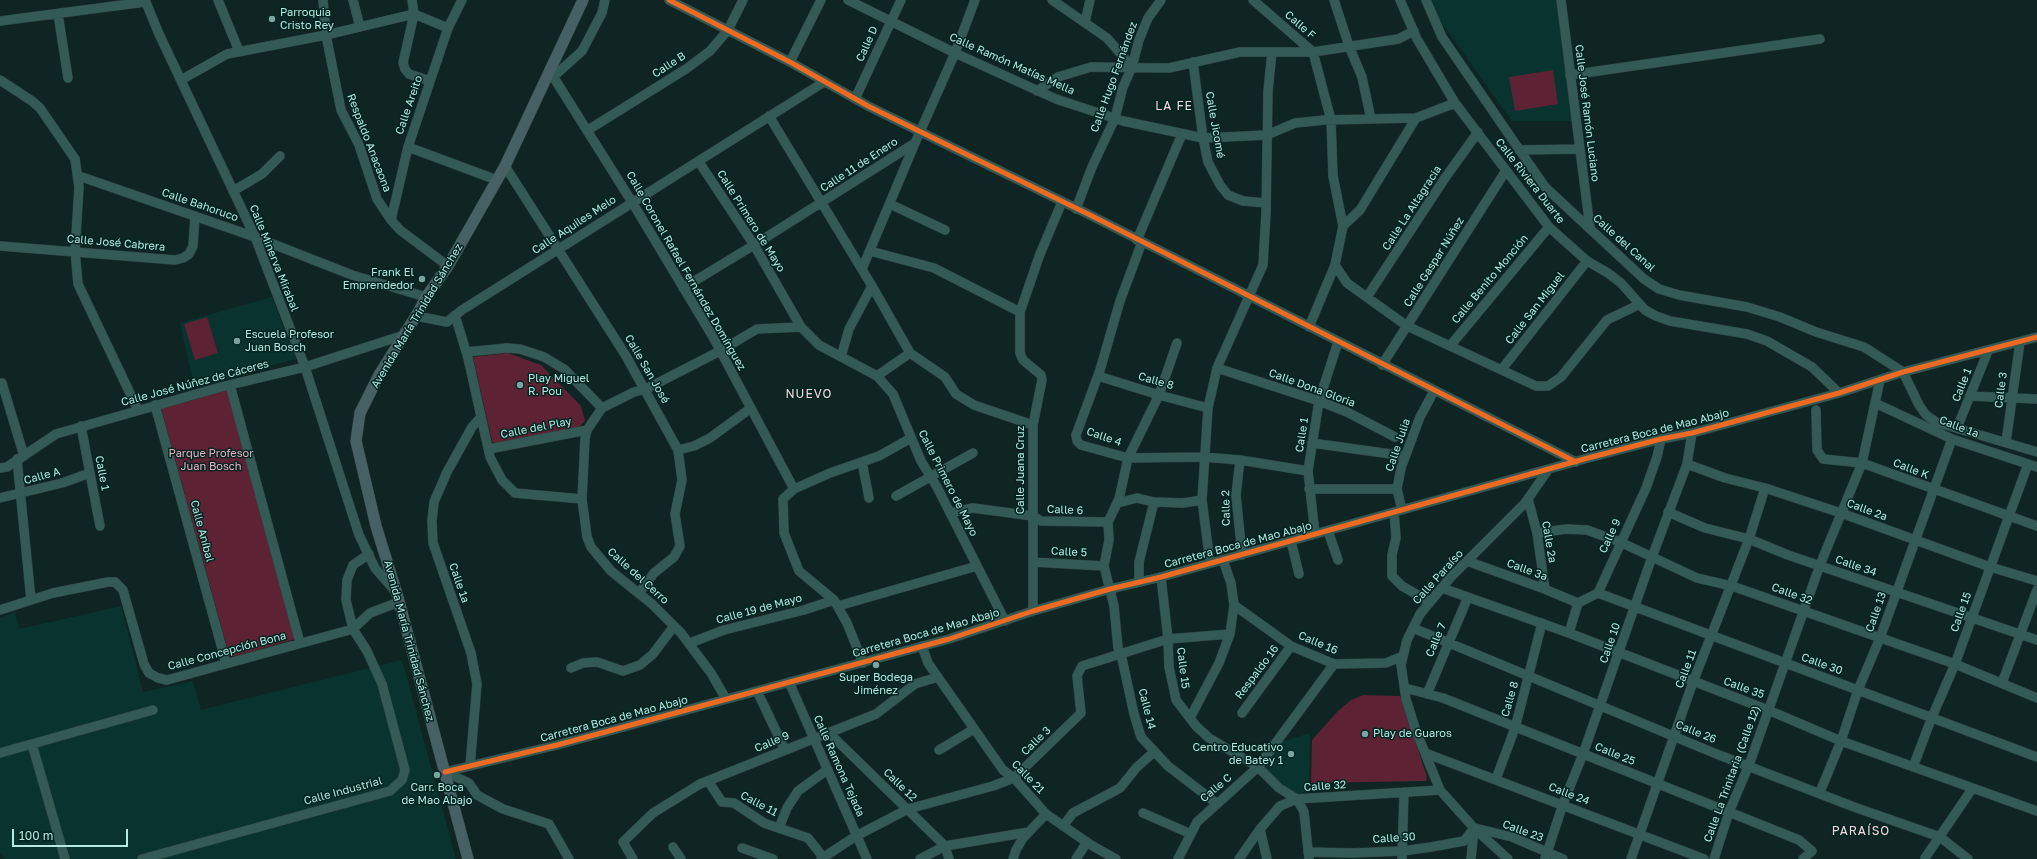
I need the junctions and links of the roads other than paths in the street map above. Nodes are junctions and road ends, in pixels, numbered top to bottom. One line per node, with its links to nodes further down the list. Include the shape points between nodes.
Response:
1 (218, 0): 35 (street)
2 (322, 0): 32 (street, Respaldo Anacaona)
3 (353, 0): 28 (street)
4 (412, 0): 24 (street)
5 (462, 0): 29 (street, Calle Areito)
6 (583, 0): 42 (main road, Avenida María Trinidad Sánchez)
7 (605, 0): 42 (street, via 602,13 582,50)
8 (669, 0): 30 (street)
9 (743, 0): 30 (street, Calle B)
10 (821, 0): 39 (street)
11 (848, 0): 26 (street, Calle Ramón Matías Mella)
12 (901, 0): 26 (street, Calle D)
13 (975, 0): 38 (street, Calle 11 de Enero)
14 (1052, 0): 27 (street)
15 (1090, 0): 27 (street)
16 (1161, 0): 41 (street, Calle Hugo Fernández, via 1148,18)
17 (1253, 0): 37 (street, Calle F)
18 (1334, 0): 34 (street)
19 (1400, 0): 31 (street, Calle Riviera Duarte)
20 (1426, 0): 65 (street, Calle del Canal, via 1442,37)
21 (1561, 0): 43 (street, Calle José Ramón Luciano)
22 (145, 1): 23 (street); 46 (street, Calle Minerva Mirabal)
23 (58, 14): 25 (street); 44 (street)
24 (414, 14): 28 (street); 29 (street); 47 (street, via 403,63 409,74)
25 (0, 21)
26 (890, 22): 38 (street, Calle Ramón Matías Mella); 50 (street, Calle D)
27 (1085, 22): 41 (street, via 1108,38)
28 (360, 27): 32 (street)
29 (448, 28): 47 (street, Calle Areito)
30 (728, 30): 39 (street); 57 (street, Calle B, via 710,51 686,69)
31 (1414, 31): 34 (street, via 1398,39); 51 (street, Calle Riviera Duarte)
32 (326, 36): 35 (street); 81 (street, Respaldo Anacaona, via 341,110 360,145 377,199)
33 (1820, 39): 43 (street)
34 (1349, 46): 37 (street); 55 (street, via 1362,77)
35 (239, 51): 46 (street, via 227,54)
36 (1272, 52): 37 (street); 40 (street, via 1240,52); 61 (street)
37 (1313, 52): 56 (street)
38 (955, 53): 49 (street, Calle Ramón Matías Mella); 58 (street, Calle 11 de Enero)
39 (790, 62): 48 (street)
40 (1193, 62): 41 (street, via 1169,68); 62 (street, Calle Jicomé)
41 (1132, 67): 49 (street, via 1090,67 1058,77); 53 (street, Calle Hugo Fernández, via 1123,87)
42 (551, 74): 57 (street, Calle Coronel Rafael Fernández Domínguez); 69 (main road, Avenida María Trinidad Sánchez)
43 (1570, 75): 66 (street, Calle José Ramón Luciano)
44 (68, 78)
45 (0, 80): 71 (street, via 40,108 75,159)
46 (181, 80): 73 (street, Calle Minerva Mirabal)
47 (430, 81): 64 (street, Calle Areito)
48 (824, 82): 50 (street); 52 (street, Calle Aquiles Melo)
49 (1037, 91): 53 (street, Calle Ramón Matías Mella)
50 (855, 99): 58 (street)
51 (1455, 102): 54 (street, Calle Ramón Matías Mella); 59 (street, Calle Riviera Duarte)
52 (769, 116): 68 (street, Calle Aquiles Melo); 76 (street)
53 (1115, 118): 60 (street, Calle Ramón Matías Mella); 79 (street, Calle Hugo Fernández)
54 (1416, 118): 55 (street, Calle Ramón Matías Mella); 82 (street, via 1360,210)
55 (1371, 119): 56 (street, Calle Ramón Matías Mella)
56 (1331, 120): 61 (street, Calle Ramón Matías Mella, via 1295,124); 82 (street, via 1333,176)
57 (588, 130): 74 (street, Calle Coronel Rafael Fernández Domínguez)
58 (920, 132): 63 (street, Calle 11 de Enero); 75 (street)
59 (1478, 132): 70 (street, Calle Riviera Duarte); 101 (street, Calle La Altagracia)
60 (1182, 134): 62 (street, Calle Ramón Matías Mella); 87 (street, Calle 4)
61 (1267, 135): 62 (street, Calle Ramón Matías Mella); 77 (street)
62 (1202, 138): 77 (street, Calle Jicomé, via 1208,162 1228,195 1243,201)
63 (915, 143): 76 (street, Calle 11 de Enero); 78 (street)
64 (408, 147): 72 (street); 81 (street, Calle Areito)
65 (1519, 150): 66 (street); 84 (street, Calle del Canal, via 1545,187)
66 (1580, 150): 84 (street, Calle José Ramón Luciano)
67 (280, 156): 73 (street, via 262,174)
68 (699, 162): 74 (street, Calle Aquiles Melo); 89 (street, Calle Primero de Mayo)
69 (505, 166): 72 (main road, Avenida María Trinidad Sánchez); 90 (street, Calle San José)
70 (1505, 172): 83 (street, Calle Riviera Duarte); 107 (street, Calle Gaspar Núñez)
71 (79, 176): 80 (street, Calle Bahoruco); 91 (street)
72 (497, 180): 95 (main road, Avenida María Trinidad Sánchez)
73 (233, 191): 86 (street, Calle Minerva Mirabal)
74 (632, 202): 90 (street, Calle Aquiles Melo); 98 (street, Calle Coronel Rafael Fernández Domínguez)
75 (1062, 202): 79 (street); 103 (street, Calle Juana Cruz, via 1040,254)
76 (822, 203): 89 (street, Calle 11 de Enero); 96 (street)
77 (1266, 203): 99 (street, via 1263,265)
78 (890, 204): 85 (street); 92 (street)
79 (1076, 209): 87 (street)
80 (194, 216): 86 (street, Calle Bahoruco); 91 (street, Calle José Cabrera, via 193,246 189,254 183,258 175,260)
81 (391, 220): 95 (street, Respaldo Anacaona, via 400,230)
82 (1343, 226): 94 (street)
83 (1549, 227): 93 (street, Calle Riviera Duarte); 114 (street, Calle Benito Monción)
84 (1590, 228): 124 (street, Calle del Canal, via 1644,279 1659,289 1747,307 1780,317 1816,332 1864,347)
85 (945, 230)
86 (255, 237): 100 (street, Calle Bahoruco, via 352,275); 121 (street, Calle Minerva Mirabal)
87 (1140, 241): 99 (street); 126 (street, Calle 4)
88 (0, 246): 91 (street, Calle José Cabrera)
89 (754, 246): 98 (street, Calle 11 de Enero); 106 (street, Calle Primero de Mayo)
90 (559, 249): 104 (street, Calle Aquiles Melo); 130 (street, Calle San José)
91 (75, 251): 143 (street, via 78,284)
92 (870, 251): 96 (street); 103 (street, via 934,268)
93 (1587, 261): 102 (street, Calle Riviera Duarte, via 1621,283); 123 (street, Calle San Miguel)
94 (1335, 265): 101 (street, via 1347,282); 108 (street)
95 (448, 266): 100 (main road, Avenida María Trinidad Sánchez)
96 (862, 269): 97 (street)
97 (872, 286): 118 (street); 119 (street, via 849,329)
98 (683, 288): 115 (street, Calle Coronel Rafael Fernández Domínguez)
99 (1249, 296): 108 (street); 122 (street)
100 (426, 297): 105 (main road, Avenida María Trinidad Sánchez)
101 (1367, 297): 107 (street)
102 (1640, 304): 123 (street, via 1607,320 1561,377 1548,386 1536,386); 132 (street, Calle Riviera Duarte, via 1656,316 1670,321 1747,334 1767,341 1812,368)
103 (1020, 312): 146 (street, Calle Juana Cruz, via 1020,353 1023,360 1042,380)
104 (455, 315): 105 (street, Calle Aquiles Melo, via 447,322); 117 (street)
105 (416, 316): 109 (main road, Avenida María Trinidad Sánchez)
106 (801, 326): 115 (street, via 757,329); 119 (street, Calle Primero de Mayo, via 819,345)
107 (1407, 326): 114 (street); 120 (street, Calle Gaspar Núñez)
108 (1309, 327): 111 (street)
109 (404, 335): 121 (street, Calle José Núñez de Cáceres); 231 (main road, Avenida María Trinidad Sánchez, via 379,375 360,413 356,441 376,526)
110 (2037, 337): 112 (street, Carretera Boca de Mao Abajo)
111 (1338, 342): 120 (street); 137 (street, Calle 1)
112 (2020, 342): 116 (street, Carretera Boca de Mao Abajo); 135 (street, Calle 3)
113 (1177, 343): 133 (street)
114 (1450, 346): 123 (street)
115 (720, 351): 130 (street); 141 (street, Calle Coronel Rafael Fernández Domínguez)
116 (1988, 351): 124 (street, Carretera Boca de Mao Abajo); 134 (street, Calle 1)
117 (466, 352): 140 (street, via 507,348 544,356 564,369); 145 (street)
118 (910, 353): 125 (street); 146 (street, via 945,378 956,394 974,406)
119 (841, 356): 125 (street, Calle Primero de Mayo)
120 (1382, 365): 131 (street)
121 (305, 367): 129 (street, Calle José Núñez de Cáceres); 206 (street, Calle Minerva Mirabal, via 359,535)
122 (1217, 368): 137 (street, Calle Dona Gloria); 142 (street)
123 (1502, 369)
124 (1903, 372): 127 (street, Carretera Boca de Mao Abajo); 148 (street, via 1926,416)
125 (877, 376): 152 (street, Calle Primero de Mayo, via 893,394)
126 (1098, 376): 133 (street, Calle 8); 164 (street, Calle 4, via 1076,435 1081,445)
127 (1880, 380): 132 (street, Carretera Boca de Mao Abajo); 138 (street, Calle La Trinitaria (Calle 12))
128 (2, 382): 163 (street)
129 (230, 385): 139 (street, Calle José Núñez de Cáceres); 254 (street)
130 (646, 389): 140 (street, via 634,392); 158 (street, Calle San José)
131 (1434, 391): 161 (street, Calle Julia, via 1420,417); 167 (street)
132 (1839, 393): 150 (street, Carretera Boca de Mao Abajo)
133 (1158, 396): 142 (street, Calle 8); 164 (street)
134 (1970, 396): 135 (street); 148 (street, Calle 1)
135 (2011, 398): 136 (street); 155 (street, Calle 3)
136 (2037, 398)
137 (1319, 401): 151 (street, Calle Dona Gloria, via 1347,412); 156 (street, Calle 1)
138 (1875, 403): 154 (street, Calle 1ª); 168 (street, Calle La Trinitaria (Calle 12))
139 (155, 405): 143 (street, Calle José Núñez de Cáceres); 262 (street, Calle Aníbal)
140 (602, 408): 149 (street, Calle del Cerro)
141 (751, 408): 158 (street, via 710,438); 179 (street, Calle Coronel Rafael Fernández Domínguez)
142 (1208, 408): 162 (street)
143 (138, 410): 147 (street, Calle José Núñez de Cáceres)
144 (1816, 410): 168 (street, Calle K, via 1817,450 1820,457 1826,460)
145 (480, 418): 157 (street); 300 (street, Calle 1ª, via 472,427 447,472 434,502 432,521 433,543 471,654 477,684)
146 (1033, 425): 194 (street, Calle Juana Cruz)
147 (81, 426): 163 (street, Calle José Núñez de Cáceres, via 56,434); 174 (street, Calle 1)
148 (1957, 428): 155 (street)
149 (587, 430): 157 (street, Calle del Play); 185 (street, Calle del Cerro)
150 (1692, 433): 153 (street, Carretera Boca de Mao Abajo); 169 (street, Calle 10)
151 (1395, 437)
152 (911, 438): 166 (street, via 879,456); 175 (street, Calle Primero de Mayo)
153 (1661, 439): 167 (street, Carretera Boca de Mao Abajo); 205 (street, Calle 9, via 1646,488)
154 (1952, 439): 170 (street, Calle 1ª); 180 (street, Calle 13)
155 (2006, 442): 159 (street)
156 (1312, 443): 161 (street); 173 (street, Calle 1)
157 (489, 449): 185 (street, via 490,457 502,480 515,492)
158 (678, 450): 228 (street, Calle San José, via 682,480 675,514 680,546 674,557 654,573)
159 (2037, 452)
160 (973, 453): 175 (street)
161 (1405, 456): 177 (street, Calle Julia)
162 (1204, 457): 164 (street, Calle 4); 165 (street, Calle 4); 187 (street)
163 (21, 458): 171 (street, Calle José Núñez de Cáceres, via 7,467); 181 (street)
164 (1128, 458): 189 (street)
165 (1240, 460): 173 (street, Calle 4); 207 (street, Calle 2, via 1236,495)
166 (862, 462): 179 (street); 184 (street)
167 (1576, 462): 172 (street, Carretera Boca de Mao Abajo)
168 (1862, 463): 180 (street, Calle K); 193 (street, Calle La Trinitaria (Calle 12))
169 (1688, 464): 178 (street, Calle 2ª, via 1725,478); 191 (street, Calle 10)
170 (2033, 465): 195 (street, Calle 15)
171 (0, 468)
172 (1548, 470): 186 (street, Calle Paraíso); 190 (street, Carretera Boca de Mao Abajo)
173 (1308, 471): 176 (street, Calle 1)
174 (90, 473): 181 (street, Calle A); 197 (street, Calle 1)
175 (930, 476): 182 (street); 192 (street, Calle Primero de Mayo)
176 (1309, 488): 177 (street); 201 (street, Calle 1)
177 (1397, 488): 190 (street, Calle Julia)
178 (1765, 488): 193 (street, Calle 2ª); 202 (street, Calle 11)
179 (794, 489): 234 (street, via 783,499 784,533 799,571)
180 (1934, 491): 195 (street, Calle K); 203 (street, Calle 13)
181 (21, 494): 183 (street, Calle A); 232 (street)
182 (896, 496)
183 (0, 498)
184 (869, 498)
185 (582, 499): 228 (street, Calle del Cerro, via 588,537 596,554 611,571)
186 (1528, 499): 200 (street, Calle 2ª); 212 (street, Calle Paraíso)
187 (1202, 500): 188 (street, via 1183,503); 213 (street)
188 (1154, 502): 189 (street, via 1137,498); 221 (street, via 1139,562)
189 (1118, 503): 196 (street)
190 (1398, 511): 199 (street, Carretera Boca de Mao Abajo); 233 (street, Calle Julia, via 1392,576 1402,586)
191 (1668, 512): 202 (street, Calle 34, via 1705,528); 208 (street, Calle 10)
192 (950, 513): 194 (street, Calle 6, via 972,508); 215 (street, Calle Primero de Mayo)
193 (1841, 513): 203 (street, Calle 2ª); 214 (street, Calle La Trinitaria (Calle 12))
194 (1033, 516): 196 (street, Calle 6, via 1041,521); 211 (street, Calle Juana Cruz)
195 (2008, 516): 198 (street, Calle K); 217 (street, Calle 15)
196 (1108, 522): 216 (street, via 1109,540)
197 (100, 526)
198 (2037, 526)
199 (1328, 531): 201 (street, Carretera Boca de Mao Abajo); 210 (street)
200 (1537, 533): 205 (street, Calle 32, via 1567,528 1587,530); 225 (street, Calle 2ª)
201 (1315, 534): 204 (street, Carretera Boca de Mao Abajo)
202 (1749, 539): 214 (street, Calle 34, via 1788,556); 222 (street, Calle 11)
203 (1915, 540): 217 (street, Calle 2ª); 227 (street, Calle 13)
204 (1290, 541): 207 (street, Carretera Boca de Mao Abajo); 218 (street)
205 (1620, 542): 208 (street, Calle 32); 229 (street, Calle 9)
206 (368, 554): 231 (street, Calle Minerva Mirabal, via 375,568); 246 (street, Calle Industrial, via 353,565 347,580 346,600)
207 (1242, 555): 209 (street, Carretera Boca de Mao Abajo)
208 (1652, 557): 222 (street, Calle 32, via 1697,578); 237 (street, Calle 10)
209 (1223, 560): 213 (street, Carretera Boca de Mao Abajo); 236 (street)
210 (1338, 560)
211 (1033, 562): 216 (street, Calle 5); 239 (street, Calle Juana Cruz)
212 (1467, 562): 223 (street, Calle Paraíso); 225 (street, Calle 3ª)
213 (1210, 563): 219 (street, Carretera Boca de Mao Abajo)
214 (1820, 565): 227 (street, Calle 34); 240 (street, Calle La Trinitaria (Calle 12))
215 (977, 566): 234 (street, Calle 19 de Mayo); 242 (street, Calle Primero de Mayo)
216 (1104, 566): 224 (street, Calle 14)
217 (1990, 567): 220 (street, Calle 2ª); 241 (street, Calle 15)
218 (1299, 574)
219 (1161, 577): 221 (street, Carretera Boca de Mao Abajo); 252 (street, Calle 15)
220 (2037, 581)
221 (1139, 582): 224 (street, Carretera Boca de Mao Abajo)
222 (1732, 586): 240 (street, Calle 32); 250 (street, Calle 11)
223 (1442, 588): 230 (street, Calle 35); 233 (street, Calle Paraíso)
224 (1110, 589): 239 (street, Carretera Boca de Mao Abajo); 259 (street, Calle 14)
225 (1545, 589): 235 (street, Calle 3ª)
226 (2037, 590): 248 (street)
227 (1896, 592): 241 (street, Calle 34); 251 (street, Calle 13)
228 (639, 593): 244 (street, Calle del Cerro)
229 (1598, 593): 235 (street); 237 (street, Calle 30)
230 (1468, 597): 243 (street, Calle 35); 256 (street, Calle 7)
231 (398, 598): 246 (street, Calle Concepción Bona, via 370,613); 304 (main road, Avenida María Trinidad Sánchez)
232 (30, 600): 238 (street, Calle Concepción Bona); 262 (street, Calle Concepción Bona, via 115,582 123,590 144,664 149,673 167,680)
233 (1430, 602): 245 (street, Calle Paraíso)
234 (836, 603): 255 (street, Calle 19 de Mayo, via 724,630); 263 (street, via 848,623)
235 (1578, 603): 247 (street)
236 (1234, 605): 249 (street); 258 (street, Calle 16)
237 (1634, 607): 250 (street, Calle 30); 260 (street, Calle 10)
238 (0, 610)
239 (1032, 611): 242 (street, Carretera Boca de Mao Abajo)
240 (1803, 611): 251 (street, Calle 32); 264 (street, Calle La Trinitaria (Calle 12))
241 (1972, 618): 248 (street, Calle 34); 266 (street, Calle 15)
242 (1005, 621): 257 (street, Carretera Boca de Mao Abajo)
243 (1542, 623): 247 (street, Calle 35); 269 (street, Calle 8)
244 (674, 626): 255 (street, Calle del Cerro); 267 (street, via 653,654 640,665 623,671 597,662 583,663)
245 (1413, 628): 256 (street, Calle 26); 261 (street, Calle Paraíso)
246 (353, 629): 254 (street, Calle Concepción Bona); 340 (street, Calle Industrial, via 367,651 382,684 405,770 398,786 390,791)
247 (1569, 633): 260 (street, Calle 35)
248 (2022, 633): 253 (street, Calle 34); 272 (street)
249 (1230, 634): 252 (street, Calle 3); 283 (street, via 1219,663)
250 (1712, 636): 264 (street, Calle 30); 271 (street, Calle 11)
251 (1880, 638): 266 (street, Calle 32); 274 (street, Calle 13)
252 (1168, 639): 259 (street, Calle 3); 283 (street, Calle 15, via 1169,667 1176,700)
253 (2037, 640)
254 (300, 643): 262 (street, Calle Concepción Bona)
255 (690, 643): 278 (street, Calle del Cerro)
256 (1448, 643): 269 (street, Calle 26); 276 (street, Calle 7)
257 (922, 646): 263 (street, Carretera Boca de Mao Abajo); 268 (street, Calle 21, via 928,664)
258 (1291, 646): 265 (street, Calle 16); 282 (street, Respaldo 16)
259 (1121, 654): 294 (street, Calle 14, via 1141,737); 305 (street, Calle 3, via 1082,666 1077,676 1081,713)
260 (1619, 654): 271 (street, Calle 35); 279 (street, Calle 10)
261 (1403, 656): 265 (street, Calle 16, via 1386,663); 273 (street, Calle Paraíso, via 1401,665)
262 (226, 663)
263 (863, 663): 270 (street, Carretera Boca de Mao Abajo)
264 (1785, 663): 274 (street, Calle 30); 281 (street, Calle La Trinitaria (Calle 12))
265 (1334, 664): 301 (street, Calle C)
266 (1955, 664): 272 (street, Calle 32); 284 (street, Calle 15)
267 (571, 668)
268 (938, 677): 286 (street, Calle 21); 287 (street, Calle 9, via 915,684 876,714)
269 (1529, 677): 279 (street, Calle 26); 285 (street, Calle 8)
270 (790, 682): 275 (street, Carretera Boca de Mao Abajo); 289 (street, Calle Ramona Tejada)
271 (1693, 682): 281 (street, Calle 35); 288 (street, Calle 11)
272 (2002, 683): 277 (street, Calle 32)
273 (1405, 688): 276 (street, Calle 25); 295 (street, Calle Paraíso, via 1406,699)
274 (1858, 690): 284 (street, Calle 30); 290 (street, Calle 13)
275 (757, 691): 278 (street, Carretera Boca de Mao Abajo); 292 (street)
276 (1427, 694): 285 (street, Calle 25, via 1443,698)
277 (2037, 698)
278 (726, 699): 300 (street, Carretera Boca de Mao Abajo)
279 (1600, 706): 288 (street, Calle 26); 297 (street, Calle 10)
280 (153, 710): 291 (street)
281 (1768, 710): 290 (street, Calle 35); 299 (street, Calle La Trinitaria (Calle 12))
282 (1242, 713)
283 (1190, 718): 301 (street, Calle 15, via 1209,738)
284 (1932, 718): 298 (street, Calle 30); 302 (street, Calle 15)
285 (1515, 728): 297 (street, Calle 25); 306 (street, Calle 8)
286 (974, 729): 293 (street); 305 (street, Calle 21, via 1003,770)
287 (828, 732): 289 (street, Calle 9); 316 (street, Calle 12)
288 (1674, 736): 299 (street, Calle 26); 308 (street, Calle 11)
289 (813, 738): 292 (street, Calle 9); 303 (street, Calle Ramona Tejada)
290 (1841, 741): 302 (street, Calle 35); 312 (street, Calle 13)
291 (32, 744): 296 (street); 339 (street)
292 (785, 750): 307 (street, Calle 9)
293 (939, 750)
294 (1154, 752): 314 (street, Calle 14); 321 (street, via 1137,767 1120,788 1073,813)
295 (1425, 753): 306 (street, Calle 24); 310 (street, Calle Paraíso)
296 (0, 754)
297 (1583, 754): 308 (street, Calle 25); 315 (street, Calle 10)
298 (2037, 757)
299 (1749, 765): 312 (street, Calle 26); 317 (street, Calle La Trinitaria (Calle 12))
300 (470, 766): 304 (street, Carretera Boca de Mao Abajo)
301 (1258, 767): 313 (street, Calle 15, via 1279,788); 314 (street, Calle C, via 1237,788)
302 (1913, 767): 309 (street, Calle 35)
303 (827, 770): 322 (street, via 798,791 787,808); 328 (street, Calle Ramona Tejada)
304 (445, 772): 341 (main road, Avenida María Trinidad Sánchez); 342 (street, via 469,783 477,795 503,810 549,824)
305 (1014, 778): 316 (street, Calle 3); 320 (street, Calle 21)
306 (1496, 779): 315 (street, Calle 24)
307 (708, 781): 322 (street, Calle 11, via 722,802 734,803 764,823); 343 (street, Calle 9, via 653,813 623,842)
308 (1657, 784): 317 (street, Calle 25); 327 (street, Calle 11)
309 (1972, 789): 318 (street, Calle 35); 329 (street)
310 (1440, 790): 311 (street, Calle 32); 323 (street, Calle Paraíso)
311 (1404, 792): 313 (street, Calle 32); 334 (street)
312 (1820, 792): 329 (street, Calle 26)
313 (1297, 800): 324 (street, Calle 32, via 1280,806); 335 (street, via 1304,812)
314 (1216, 803): 326 (street, Calle C, via 1200,819)
315 (1563, 804): 327 (street, Calle 24); 336 (street, Calle 10)
316 (908, 809): 328 (street, Calle 3); 331 (street, Calle 12)
317 (1729, 812): 360 (street, Calle La Trinitaria (Calle 12)); 361 (street, Calle 25, via 1799,840 1812,850)
318 (2037, 812)
319 (1143, 813): 326 (street)
320 (1046, 814): 321 (street, Calle 21); 325 (street)
321 (1063, 826): 330 (street, Calle 21)
322 (779, 828): 337 (street, Calle 11, via 808,838)
323 (1474, 828): 334 (street, Calle 30, via 1464,841); 336 (street, Calle 23, via 1512,838); 355 (street); 356 (street, Calle Paraíso)
324 (1260, 829): 353 (street, Calle 32); 354 (street)
325 (1029, 832): 331 (street); 349 (street, via 1016,850)
326 (1191, 834): 352 (street, Calle C)
327 (1640, 834): 358 (street, Calle 11); 359 (street, Calle 24)
328 (856, 836): 337 (street, Calle 3); 346 (street, Calle Ramona Tejada)
329 (1940, 837): 338 (street); 362 (street, Calle 26)
330 (1087, 842): 350 (street); 351 (street, Calle 21)
331 (945, 846): 347 (street); 348 (street, Calle 12)
332 (673, 847): 344 (street)
333 (742, 848): 345 (street)
334 (1403, 855): 335 (street, Calle 30, via 1352,853)
335 (1309, 856)
336 (1546, 856): 357 (street, Calle 23)
337 (822, 858)
338 (1925, 858)
339 (65, 859)
340 (142, 859)
341 (468, 859)
342 (569, 859)
343 (633, 859)
344 (681, 859)
345 (773, 859)
346 (868, 859)
347 (920, 859)
348 (949, 859)
349 (1013, 859)
350 (1076, 859)
351 (1116, 859)
352 (1178, 859)
353 (1239, 859)
354 (1268, 859)
355 (1471, 859)
356 (1508, 859)
357 (1563, 859)
358 (1631, 859)
359 (1704, 859)
360 (1714, 859)
361 (1802, 859)
362 (1968, 859)

